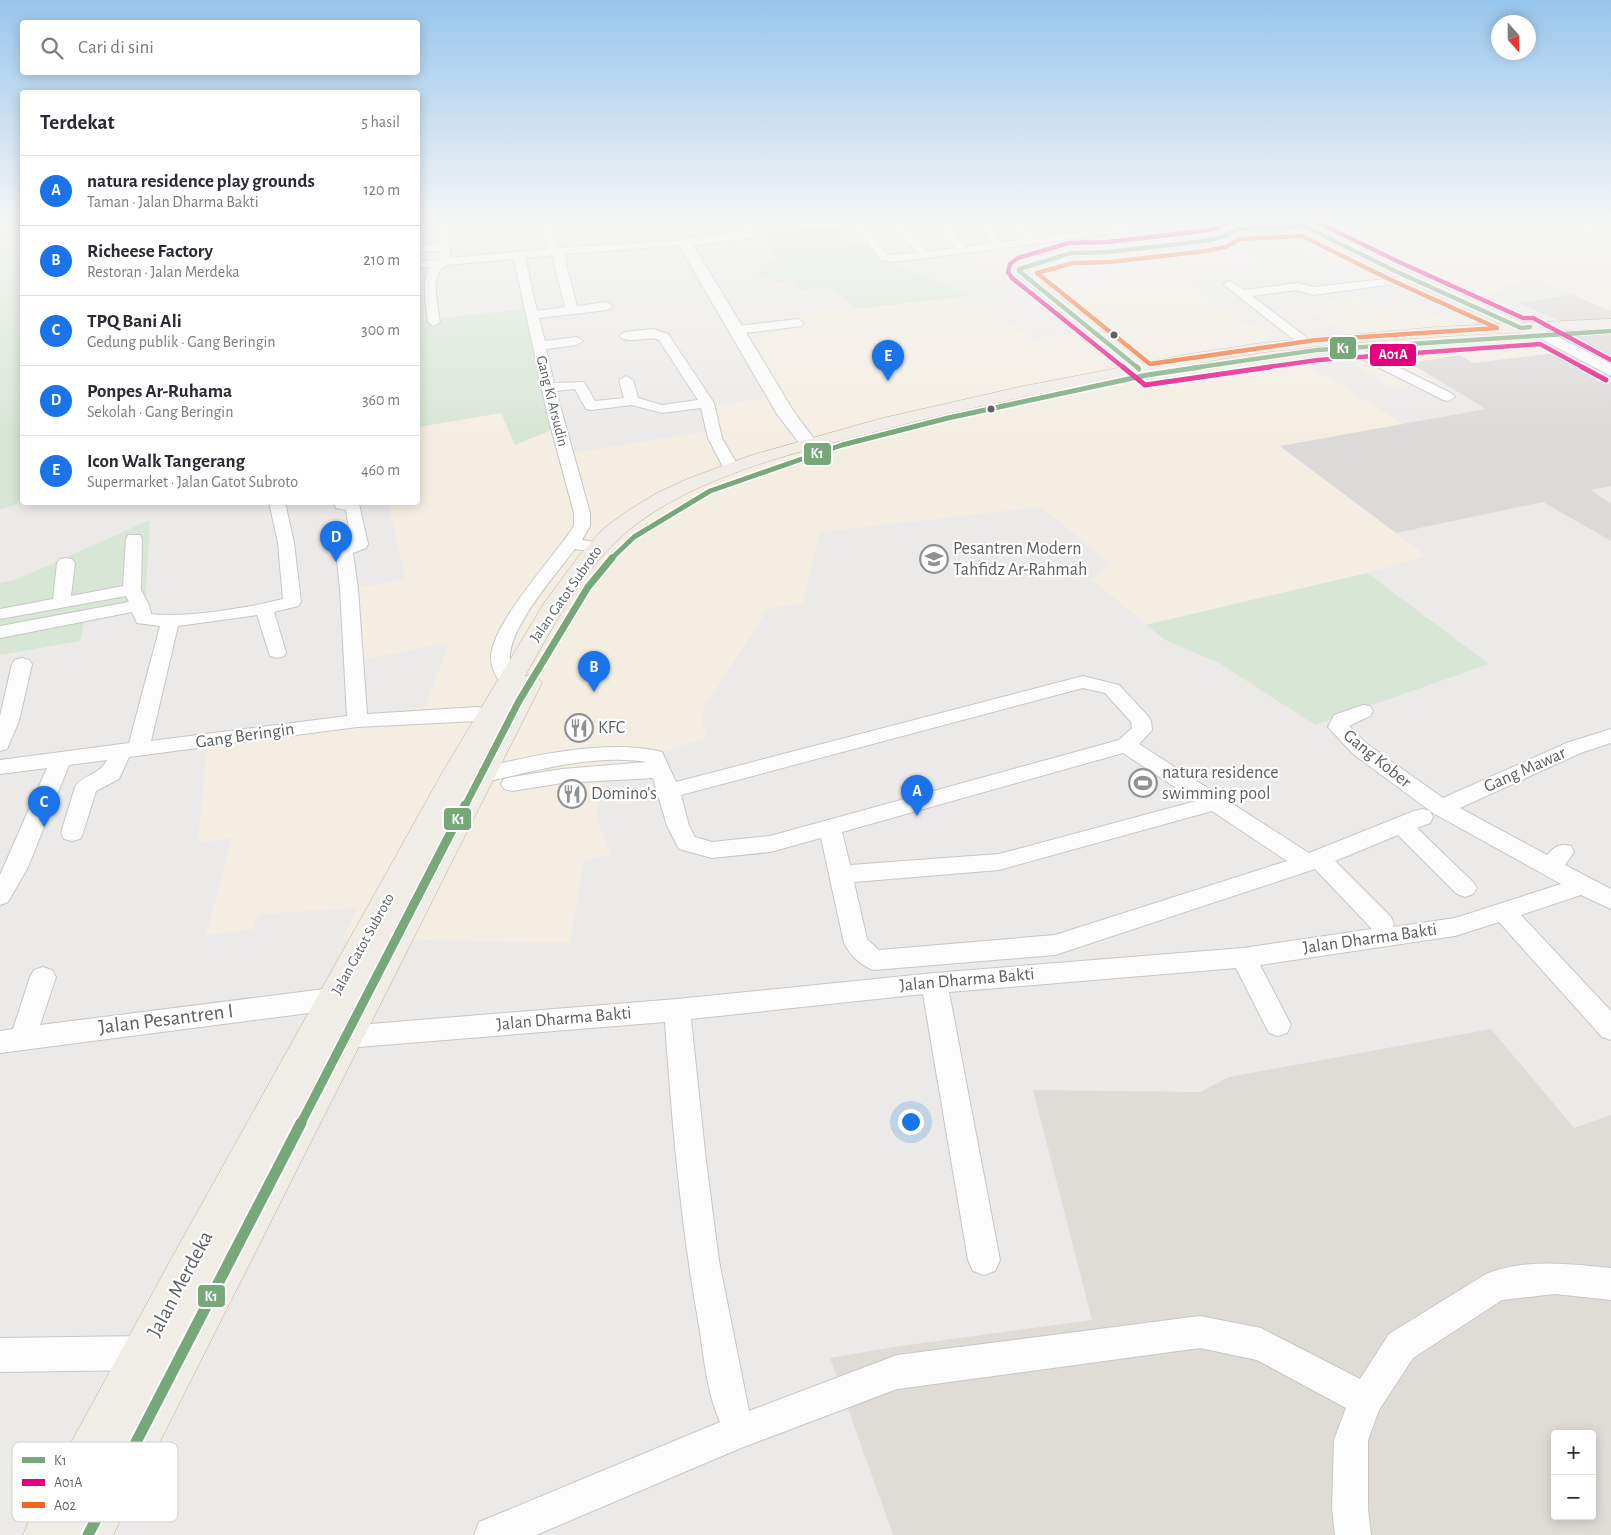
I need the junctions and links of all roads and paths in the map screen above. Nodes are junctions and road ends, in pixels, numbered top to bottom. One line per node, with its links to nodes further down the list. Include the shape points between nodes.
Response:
1 (432, 292): 13 (street)
2 (527, 292): 12 (street, Gang Ki Arsudin)
3 (567, 292): 11 (street)
4 (716, 292): 16 (street)
5 (1044, 292): 26 (main road)
6 (1239, 292): 9 (street)
7 (1259, 292): 9 (street)
8 (1441, 292): 17 (main road)
9 (1242, 294): 22 (street)
10 (607, 306): 11 (street)
11 (572, 310): 12 (street)
12 (532, 315): 23 (street, Gang Ki Arsudin, via 539,328)
13 (434, 322)
14 (798, 323): 16 (street)
15 (1611, 324): 17 (highway, Jalan Gatot Subroto)
16 (737, 330): 32 (street, via 786,414)
17 (1531, 331): 18 (highway, Jalan Gatot Subroto); 20 (highway, Jalan Gatot Subroto); 22 (highway, Jalan Gatot Subroto); 25 (street)
18 (1611, 331)
19 (625, 336): 31 (street, via 653,333 664,337)
20 (1446, 340): 24 (highway, Jalan Merdeka)
21 (577, 341): 23 (street)
22 (1306, 343): 26 (highway, Jalan Gatot Subroto, via 1255,349)
23 (539, 346): 28 (street, Gang Ki Arsudin)
24 (1351, 348): 26 (highway, Jalan Merdeka); 29 (street)
25 (1611, 370)
26 (1143, 372): 32 (highway, Jalan Gatot Subroto, via 922,413); 50 (highway, Jalan Merdeka, via 842,445 710,491 634,537 604,566 579,600 519,701)
27 (626, 380): 30 (street)
28 (549, 388): 30 (street, via 579,385 591,406); 37 (street, Gang Ki Arsudin, via 583,519)
29 (1448, 397)
30 (632, 401): 31 (street, via 662,409)
31 (707, 404): 33 (street, via 715,438)
32 (808, 444): 33 (highway, Jalan Gatot Subroto)
33 (732, 469): 38 (highway, Jalan Gatot Subroto, via 642,511 614,530)
34 (278, 505): 42 (street, via 286,543 292,602)
35 (342, 505): 51 (street, via 353,507 360,544 344,550)
36 (134, 539): 40 (street)
37 (571, 543): 38 (street); 48 (street, Gang Ki Arsudin, via 506,633 500,654 503,672)
38 (596, 548): 48 (highway, Jalan Gatot Subroto, via 553,608)
39 (66, 563): 41 (street)
40 (136, 597): 41 (street); 44 (street, via 143,619); 45 (street)
41 (61, 603): 43 (street)
42 (264, 609): 44 (street); 46 (street)
43 (0, 614)
44 (170, 622): 55 (street)
45 (0, 632)
46 (277, 652)
47 (22, 664): 53 (street, via 9,721)
48 (509, 681): 50 (highway, Jalan Gatot Subroto)
49 (1363, 711): 61 (street, Gang Kober, via 1341,720 1338,727)
50 (500, 717): 51 (street, Gang Beringin, via 477,713); 58 (highway, Jalan Merdeka); 75 (highway, Jalan Gatot Subroto, via 449,784)
51 (358, 721): 55 (street, Gang Beringin)
52 (1611, 736): 61 (street, Gang Mawar, via 1576,747)
53 (0, 744)
54 (1126, 744): 59 (street, via 1142,730 1141,721 1112,688 1083,682); 60 (street); 62 (street)
55 (129, 751): 56 (street, Gang Beringin); 63 (street, via 112,774 86,787)
56 (61, 759): 57 (street, Gang Beringin); 68 (street, via 16,867)
57 (0, 767)
58 (478, 782): 59 (street, via 661,770); 79 (highway, Jalan Merdeka)
59 (669, 792): 62 (street, via 678,826 688,843 712,850 770,844)
60 (1215, 803): 64 (street); 65 (street, via 1008,860)
61 (1422, 817): 64 (street, Gang Mawar); 66 (street, via 1556,860); 67 (street)
62 (830, 827): 65 (street, Gang Mawar)
63 (72, 833)
64 (1313, 861): 65 (street, Gang Mawar, via 1056,945 874,960 856,943); 71 (street)
65 (842, 874)
66 (1582, 886): 69 (street); 70 (street, Jalan Dharma Bakti)
67 (1465, 888)
68 (0, 896)
69 (1611, 900)
70 (1504, 911): 72 (street, Jalan Dharma Bakti, via 1455,927); 78 (street)
71 (1382, 924)
72 (1243, 958): 74 (street, Jalan Dharma Bakti); 77 (street)
73 (43, 977): 80 (street)
74 (934, 982): 76 (street, Jalan Dharma Bakti); 81 (street)
75 (332, 999): 79 (highway, Jalan Gatot Subroto); 80 (street, Jalan Pesantren I)
76 (676, 1010): 79 (street, Jalan Dharma Bakti); 86 (street, via 691,1167 717,1347)
77 (1278, 1025)
78 (1611, 1030)
79 (330, 1035): 83 (highway, Jalan Merdeka); 88 (highway, Jalan Merdeka)
80 (11, 1040)
81 (984, 1260)
82 (1611, 1284): 85 (street, via 1555,1278 1497,1285 1401,1346)
83 (143, 1353): 84 (street); 87 (highway, Jalan Merdeka)
84 (0, 1355)
85 (1366, 1400): 91 (street, via 1261,1344 1200,1332 897,1372 738,1432); 95 (street, via 1351,1440)
86 (732, 1410)
87 (96, 1442)
88 (133, 1442)
89 (54, 1522): 92 (highway, Jalan Merdeka)
90 (94, 1522): 93 (highway, Jalan Merdeka)
91 (533, 1526): 94 (street)
92 (47, 1535)
93 (88, 1535)
94 (492, 1535)
95 (1353, 1535)

